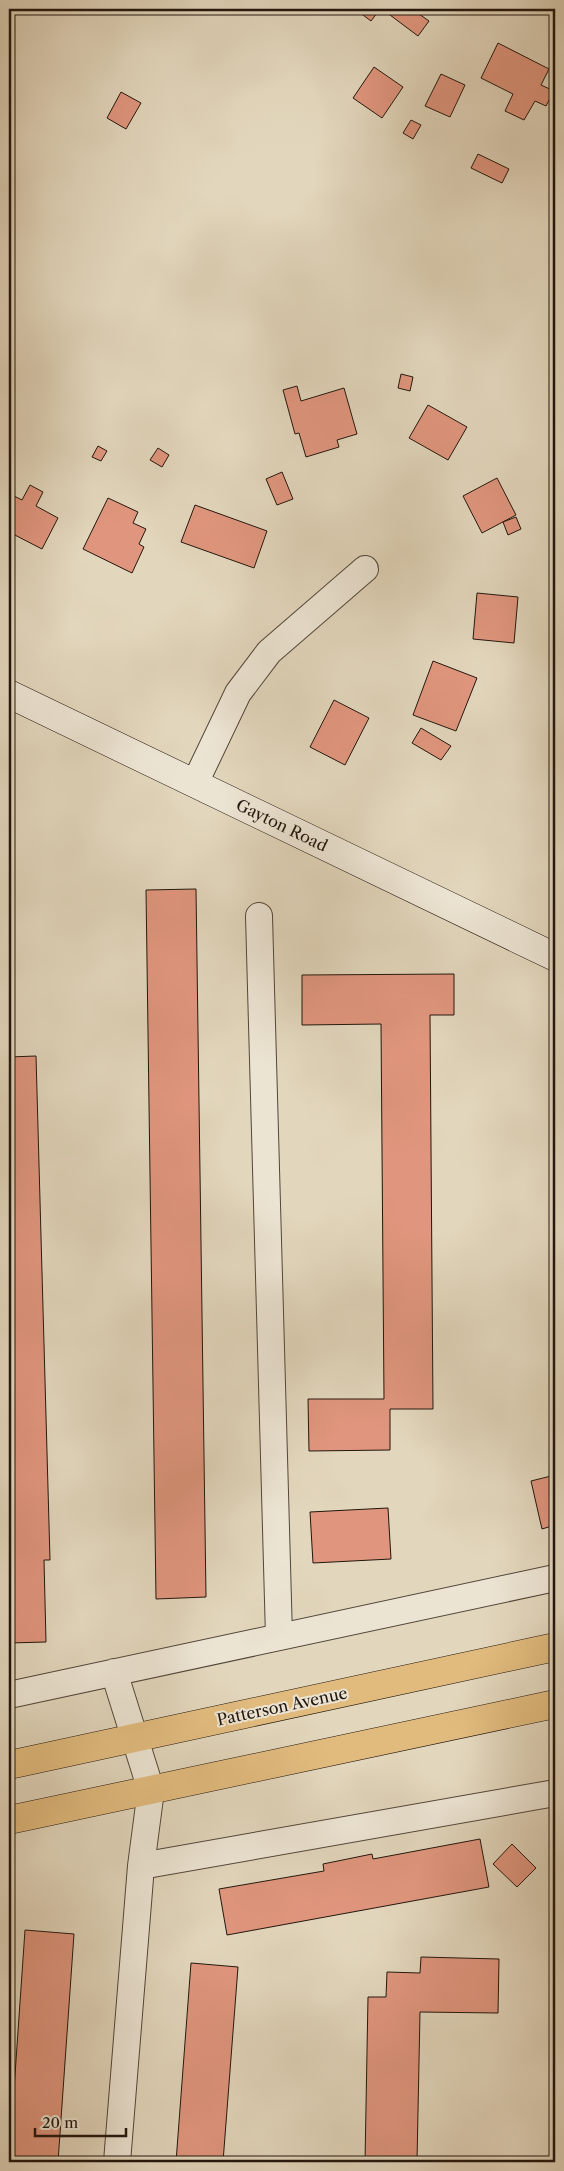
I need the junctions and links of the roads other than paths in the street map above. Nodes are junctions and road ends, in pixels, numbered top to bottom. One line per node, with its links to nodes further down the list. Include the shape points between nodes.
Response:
1 (365, 569): 3 (street, via 269,652 238,693)
2 (9, 694): 3 (street, Gayton Road)
3 (194, 783): 5 (street, Gayton Road)
4 (260, 916): 7 (street)
5 (555, 957)
6 (555, 1578): 7 (street)
7 (279, 1637): 9 (street)
8 (555, 1647): 12 (main road, Patterson Avenue)
9 (114, 1672): 10 (street); 12 (street)
10 (9, 1695)
11 (555, 1704): 14 (main road)
12 (134, 1738): 13 (main road, Patterson Avenue); 14 (street)
13 (9, 1765)
14 (151, 1790): 16 (main road); 17 (street)
15 (555, 1793): 17 (street)
16 (9, 1820)
17 (141, 1866): 18 (street)
18 (117, 2162)

